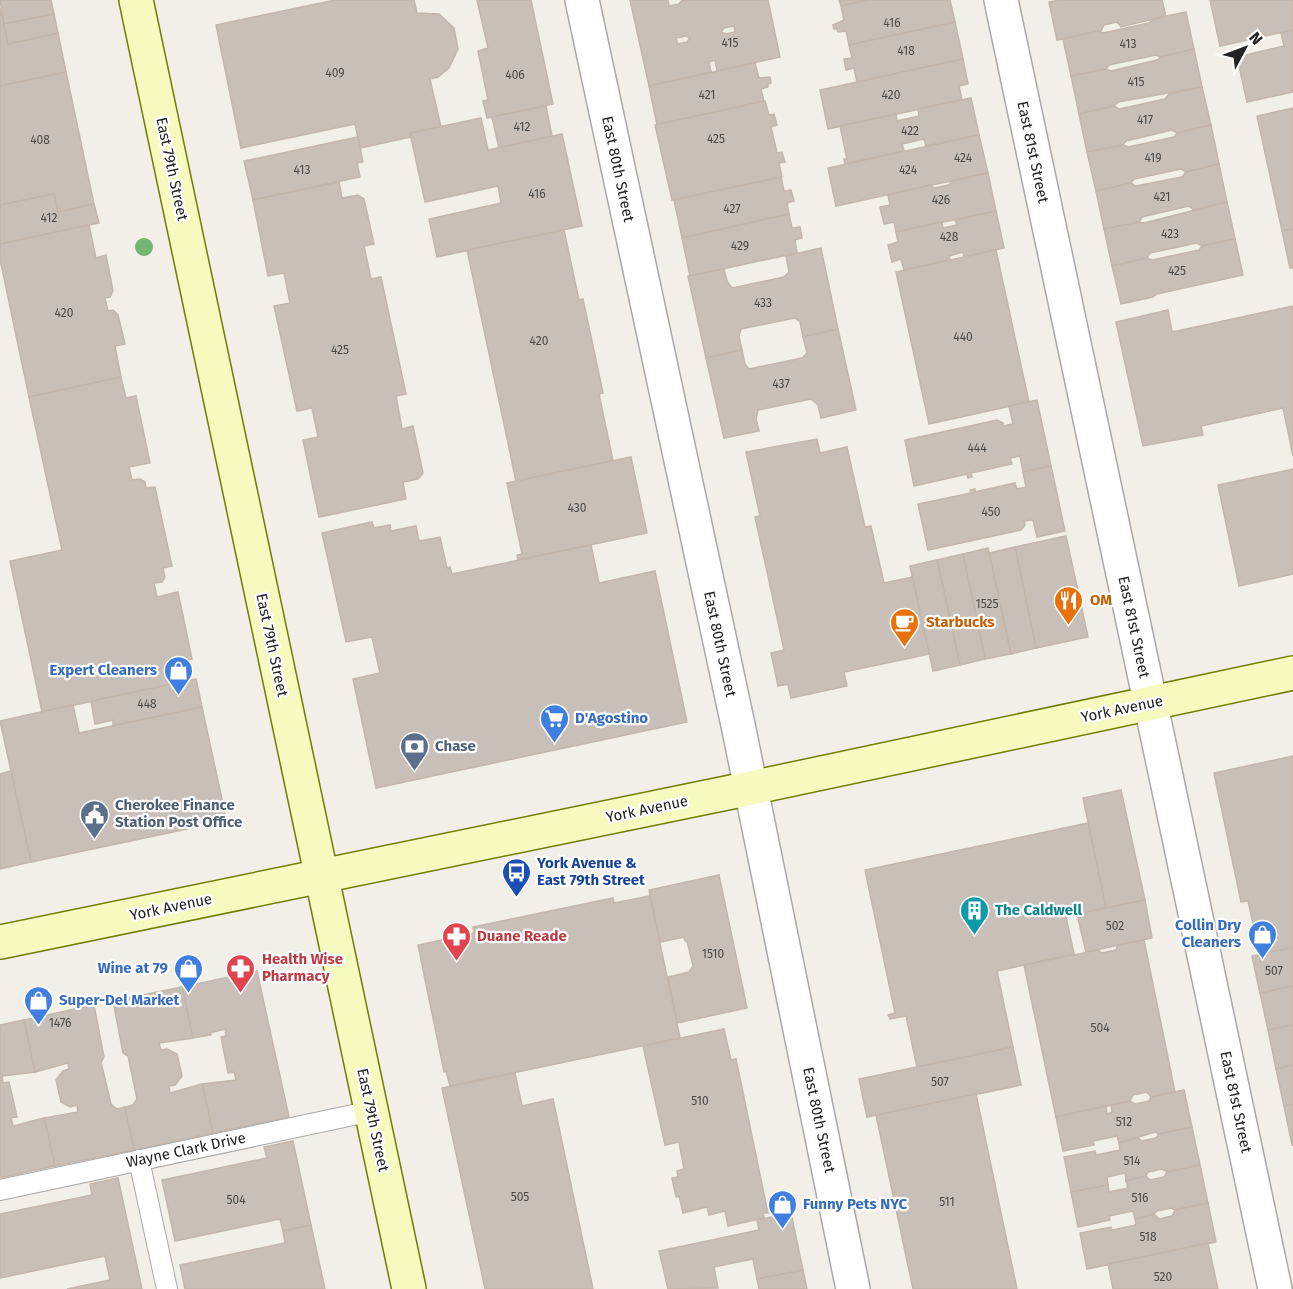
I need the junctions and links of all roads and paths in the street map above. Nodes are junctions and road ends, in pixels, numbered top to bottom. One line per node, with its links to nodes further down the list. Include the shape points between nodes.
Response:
1 (136, 0): 7 (main road, East 79th Street)
2 (582, 0): 6 (street, East 80th Street)
3 (1001, 0): 5 (street, East 81st Street)
4 (1293, 673): 5 (main road, York Avenue)
5 (1150, 703): 6 (main road, York Avenue); 15 (street, East 81st Street)
6 (751, 788): 7 (main road, York Avenue); 14 (street, East 80th Street)
7 (321, 876): 8 (main road, York Avenue); 9 (main road, East 79th Street)
8 (0, 942)
9 (372, 1111): 10 (lane, Wayne Clark Drive); 13 (main road, East 79th Street)
10 (139, 1160): 11 (lane, Wayne Clark Drive); 12 (lane)
11 (0, 1190)
12 (167, 1289)
13 (409, 1289)
14 (853, 1289)
15 (1275, 1289)

